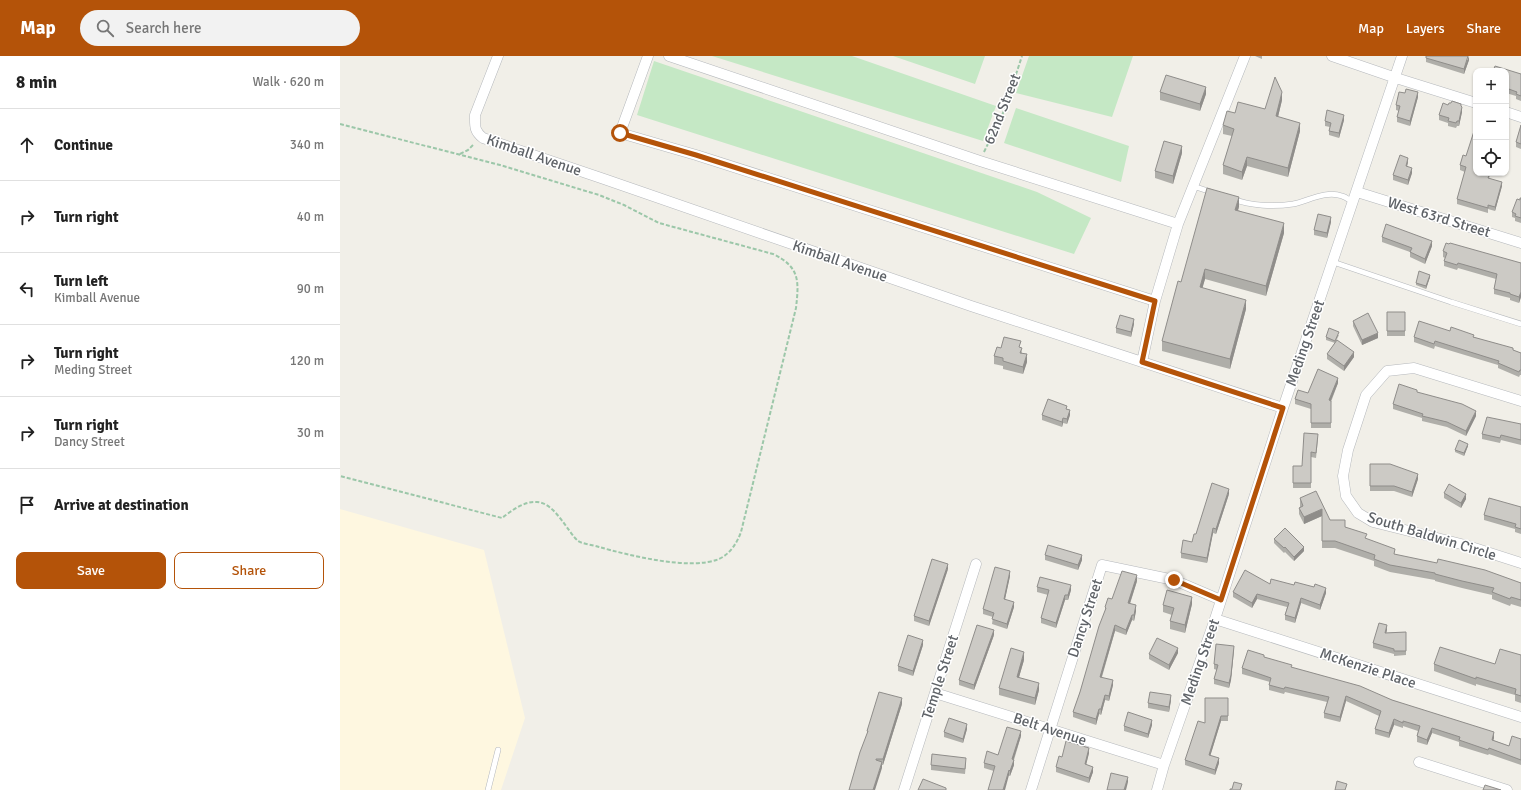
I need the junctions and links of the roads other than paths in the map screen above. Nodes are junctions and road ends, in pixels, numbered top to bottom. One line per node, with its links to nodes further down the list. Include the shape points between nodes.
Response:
1 (498, 56): 21 (street, Kimball Avenue, via 475,115 477,133 483,138 971,306)
2 (648, 56): 19 (street, via 620,133)
3 (669, 56): 16 (street, via 980,161)
4 (1245, 56): 11 (street)
5 (1332, 56): 7 (street)
6 (1402, 56): 7 (street, Meding Street)
7 (1396, 78): 8 (street); 12 (street, Meding Street)
8 (1473, 102)
9 (1509, 113): 10 (street)
10 (1521, 117)
11 (1193, 186): 13 (lane); 16 (street)
12 (1356, 192): 15 (street, Meding Street); 17 (street, West 63rd Street)
13 (1215, 193)
14 (1230, 198): 15 (lane, via 1276,206 1328,194 1341,196)
15 (1353, 202): 18 (street, Meding Street)
16 (1178, 224): 19 (street)
17 (1521, 243)
18 (1333, 262): 20 (lane); 23 (street, Meding Street)
19 (1155, 301): 21 (street)
20 (1521, 324)
21 (1142, 362): 23 (street, Kimball Avenue)
22 (1521, 401): 24 (street, South Baldwin Circle, via 1414,368 1387,371 1366,395 1343,476 1346,496 1358,513 1373,522 1465,545)
23 (1283, 408): 26 (street, Meding Street)
24 (1521, 563)
25 (976, 564): 28 (street, Temple Street)
26 (1221, 600): 27 (street, Meding Street); 30 (street, Dancy Street, via 1174,580 1102,565)
27 (1215, 619): 29 (street, McKenzie Place); 33 (street, Meding Street)
28 (935, 693): 30 (street, Belt Avenue); 35 (street, Temple Street)
29 (1521, 717)
30 (1050, 729): 33 (street, Belt Avenue); 36 (street, Dancy Street)
31 (498, 750): 34 (lane)
32 (1420, 762): 38 (street)
33 (1164, 765): 37 (street, Meding Street)
34 (488, 790)
35 (904, 790)
36 (1031, 790)
37 (1157, 790)
38 (1507, 790)

